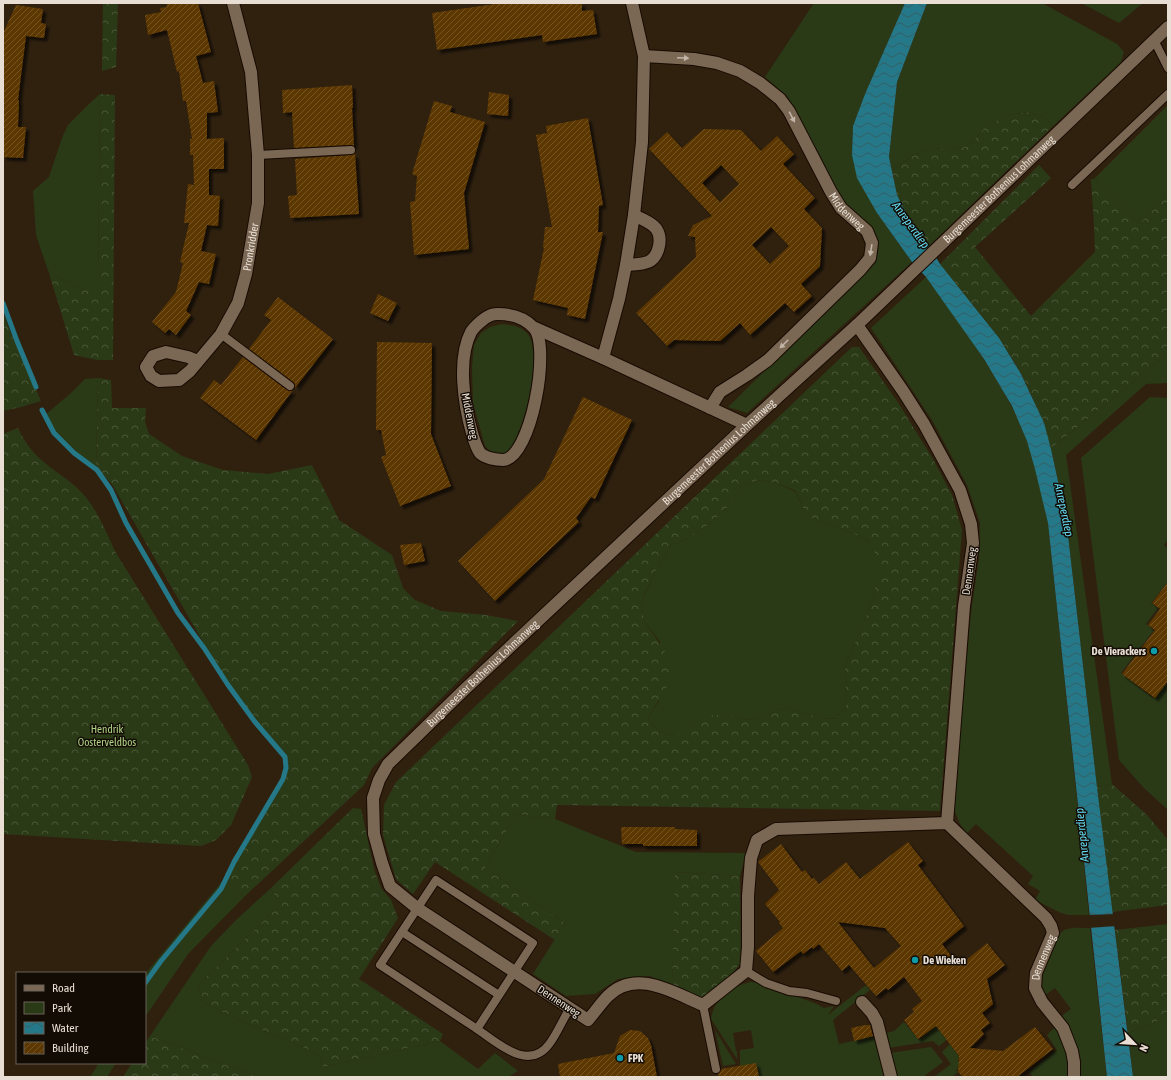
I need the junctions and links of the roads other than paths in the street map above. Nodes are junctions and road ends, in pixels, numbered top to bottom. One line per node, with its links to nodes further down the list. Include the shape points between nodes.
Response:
1 (232, 3): 9 (street, Pronkridder, via 251,72)
2 (632, 3): 5 (street)
3 (1168, 27): 4 (street, Burgemeester Bothenius Lohmanweg)
4 (1154, 40): 6 (lane); 13 (street, Burgemeester Bothenius Lohmanweg)
5 (644, 56): 11 (street, via 642,142); 19 (street, Middenweg, one-way to 19, via 717,63 740,71 780,99 841,208 867,231 872,243 870,258 860,270 768,360 720,392)
6 (1168, 68)
7 (1168, 94): 10 (lane)
8 (351, 150): 9 (lane)
9 (258, 155): 15 (street, Pronkridder, via 258,203 246,274 238,303)
10 (1072, 185)
11 (634, 215): 12 (street); 12 (street, via 657,230 660,241 652,261)
12 (626, 265): 16 (street)
13 (857, 325): 20 (street, Burgemeester Bothenius Lohmanweg); 21 (street, Dennenweg, via 924,424 960,490 971,524 973,543 964,606)
14 (535, 328): 14 (street, Middenweg, via 522,318 508,314 489,316 472,330 465,347 463,368 469,424 481,454 491,458 505,460 515,454 529,426 539,384 541,356); 16 (street, Middenweg)
15 (221, 334): 17 (street, Pronkridder); 18 (lane)
16 (603, 358): 19 (street, Middenweg)
17 (198, 361)
18 (290, 386)
19 (710, 408): 20 (street, Middenweg)
20 (747, 425): 22 (street, Burgemeester Bothenius Lohmanweg, via 388,764 373,798 374,834 390,886)
21 (947, 823): 24 (street, via 776,829 757,840 751,858); 34 (street, Dennenweg, via 1046,918 1051,926 1053,933 1036,973 1035,988 1042,1002 1063,1028 1072,1051)
22 (418, 908): 23 (lane); 25 (street, Dennenweg); 25 (lane, via 436,880 533,943)
23 (402, 932): 26 (lane); 31 (lane, via 380,966)
24 (746, 971): 27 (lane, via 766,983 783,989); 29 (street)
25 (514, 972): 26 (lane); 30 (street, Dennenweg)
26 (499, 995): 31 (lane)
27 (836, 1001)
28 (862, 1002): 33 (street, via 877,1022)
29 (703, 1005): 30 (street, Dennenweg, via 669,989 648,983 623,986 608,995 588,1020); 32 (lane)
30 (570, 1008): 31 (lane, via 550,1043 540,1054 524,1056 510,1051)
31 (477, 1029)
32 (716, 1069)
33 (891, 1077)
34 (1074, 1077)

